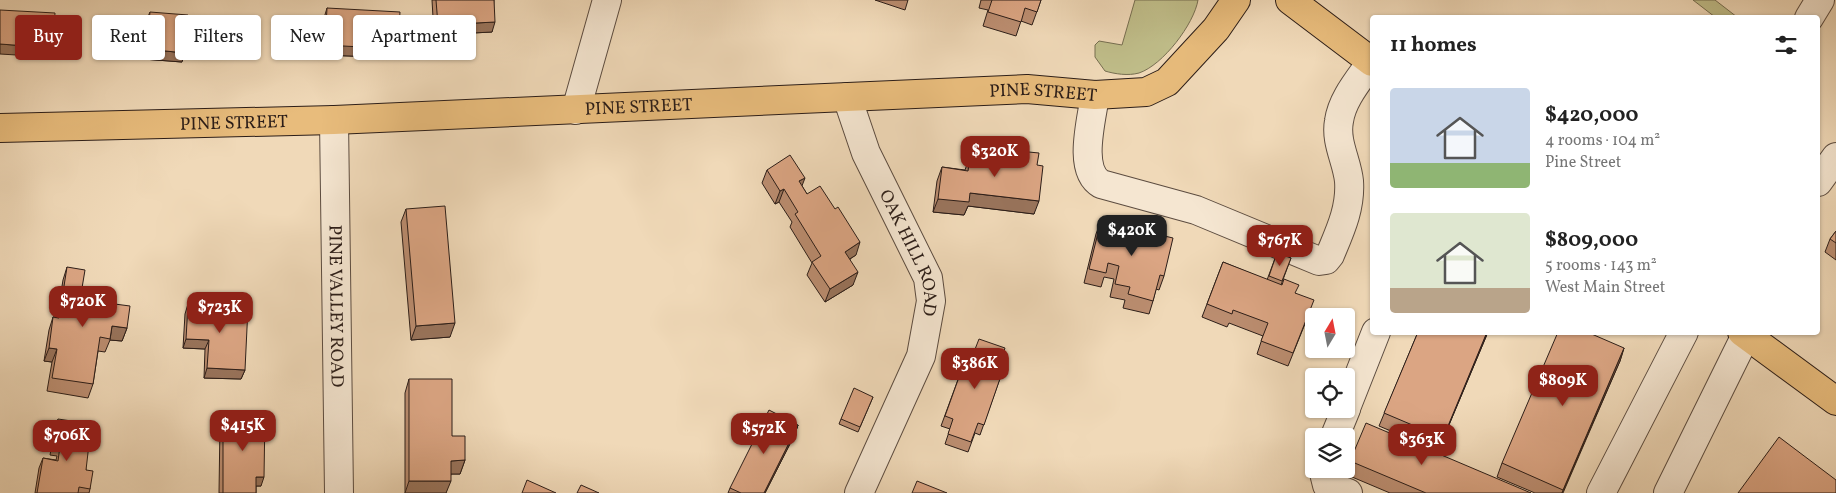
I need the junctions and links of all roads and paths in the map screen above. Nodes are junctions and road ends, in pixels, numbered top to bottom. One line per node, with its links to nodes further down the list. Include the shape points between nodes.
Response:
1 (607, 0): 10 (street)
2 (1236, 0): 8 (main road, PINE STREET, via 1216,29 1167,82 1146,92)
3 (1290, 0): 6 (main road)
4 (1820, 0): 5 (street)
5 (1811, 15)
6 (1370, 60)
7 (1370, 65): 8 (street, via 1342,110 1338,136 1349,181 1349,202 1326,260 1319,260 1196,210 1093,180 1087,156)
8 (1095, 95): 9 (main road, PINE STREET, via 1027,89)
9 (847, 97): 10 (main road, PINE STREET); 23 (street, OAK HILL ROAD, via 866,154 928,278 931,301 921,356)
10 (576, 110): 11 (main road, PINE STREET)
11 (334, 120): 12 (main road, PINE STREET); 22 (street, PINE VALLEY ROAD)
12 (0, 132)
13 (1836, 157): 14 (street)
14 (1820, 179)
15 (1375, 335): 19 (street)
16 (1682, 335): 25 (street)
17 (1744, 335): 26 (street)
18 (1745, 335): 20 (main road)
19 (1355, 386)
20 (1836, 401)
21 (1325, 478): 24 (street, via 1327,485)
22 (339, 493)
23 (860, 493)
24 (1348, 493)
25 (1601, 493)
26 (1668, 493)

